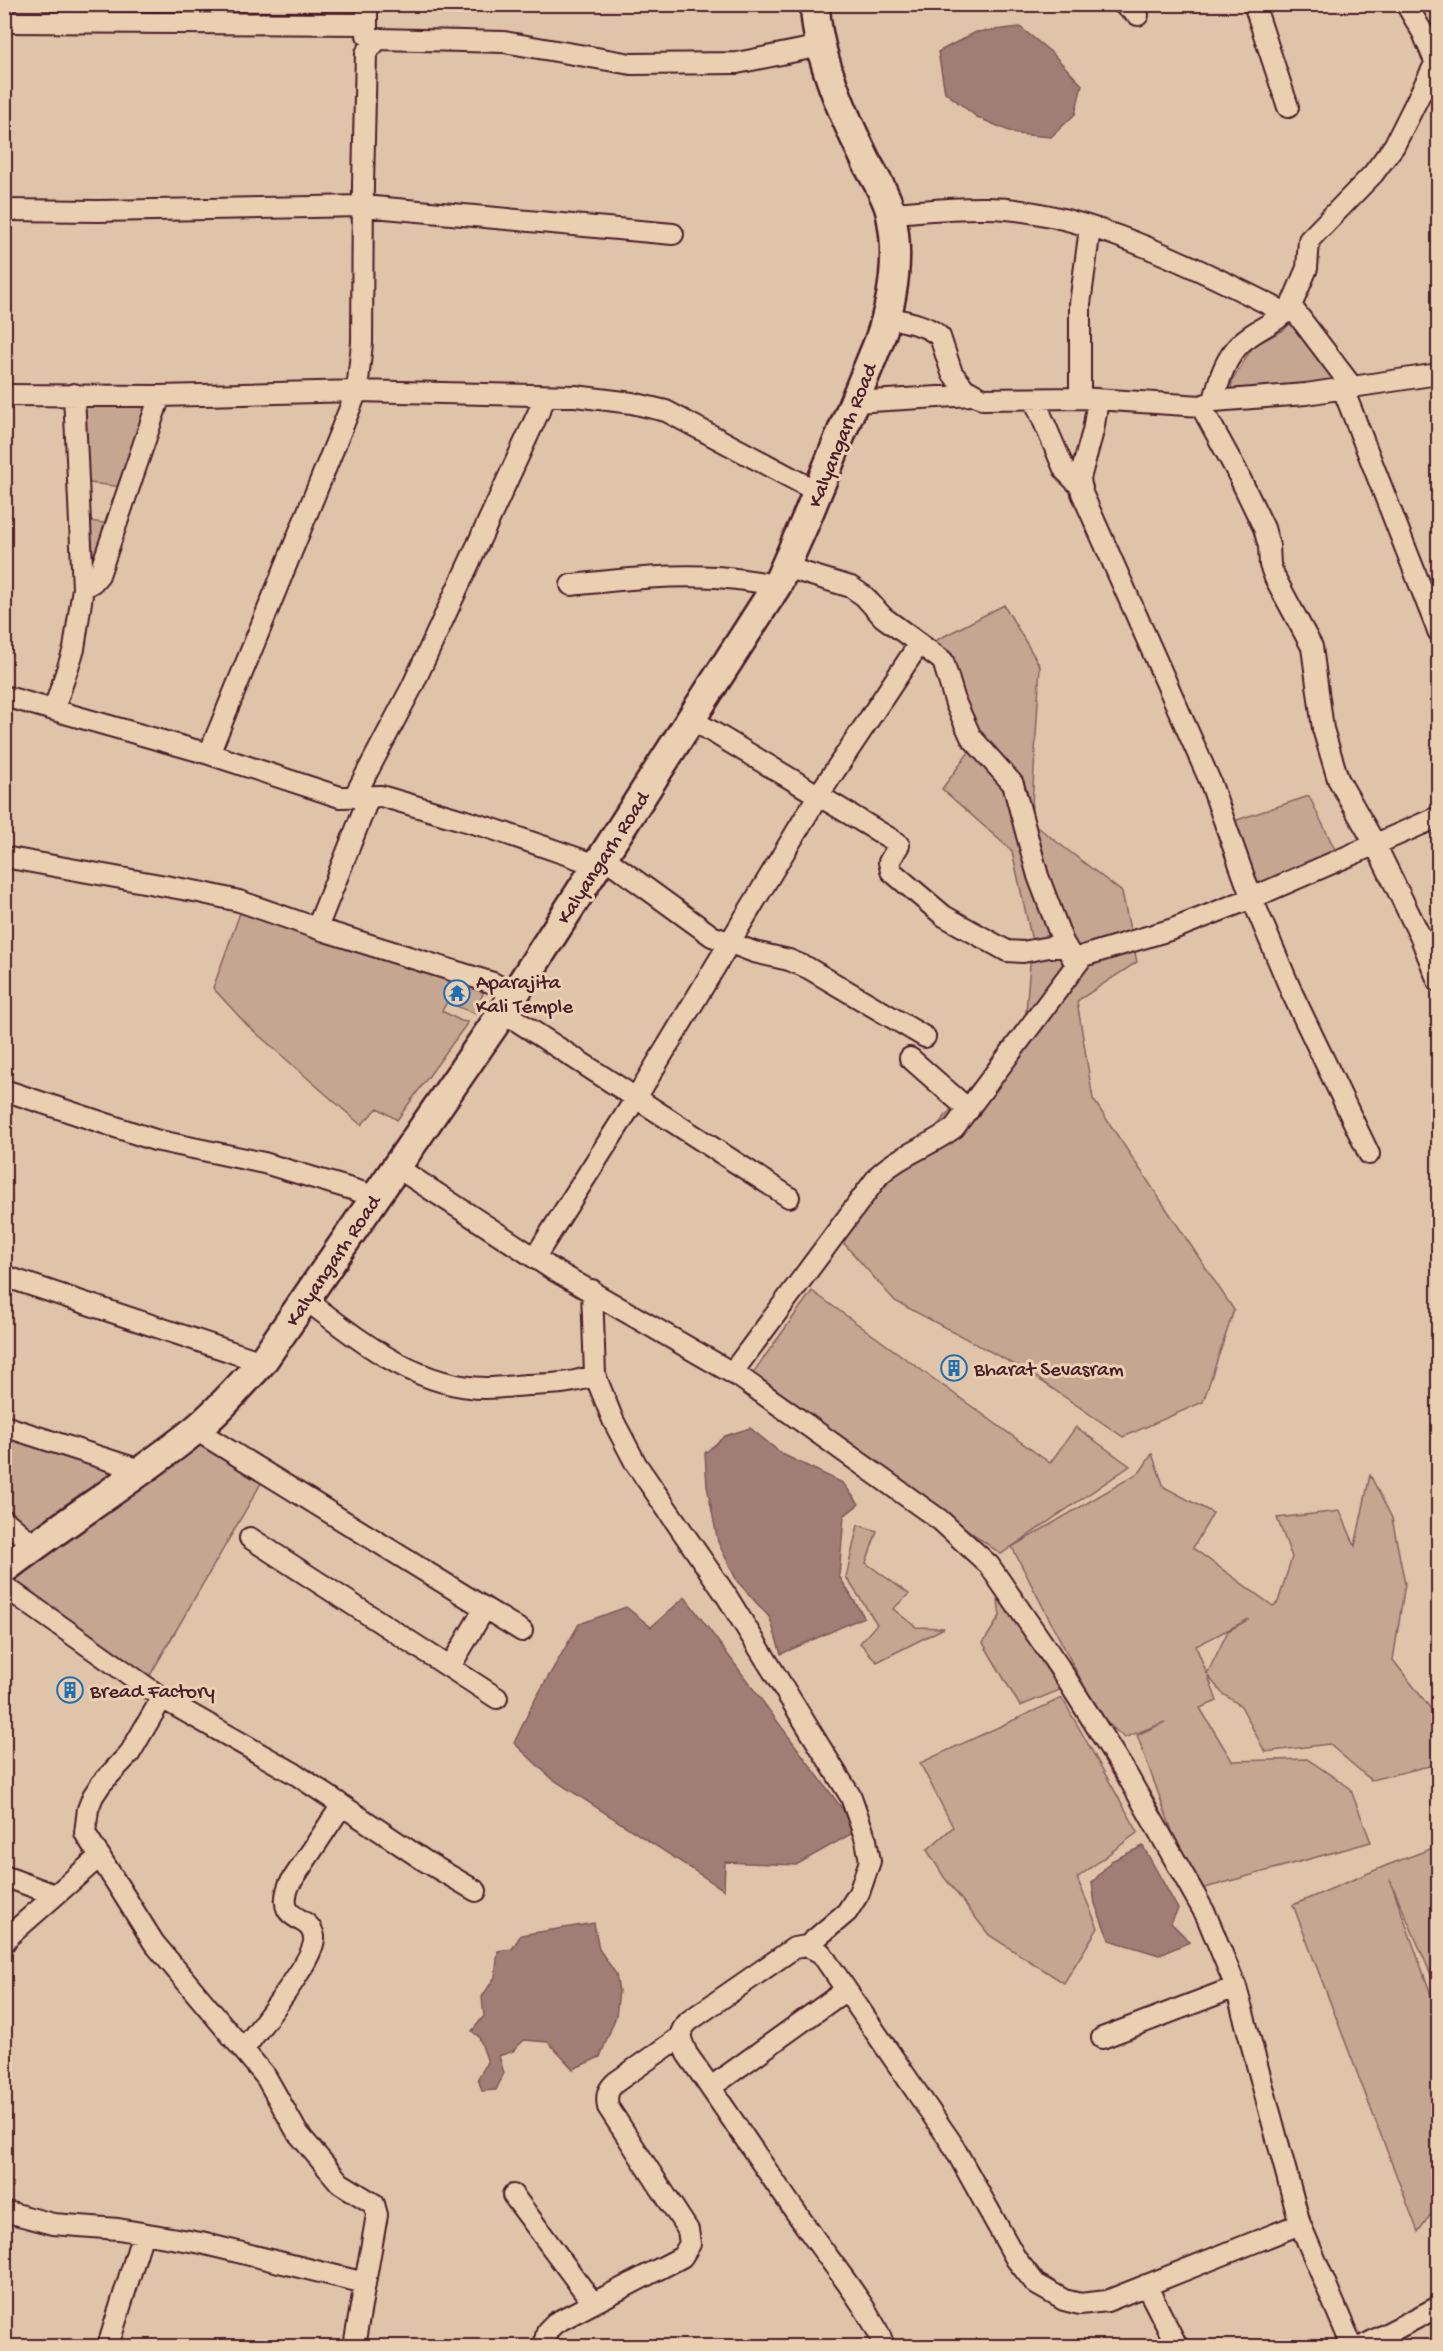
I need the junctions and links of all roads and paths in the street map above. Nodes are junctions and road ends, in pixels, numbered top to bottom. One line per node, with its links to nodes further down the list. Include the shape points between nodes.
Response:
1 (815, 4): 6 (main road, Kalyangarh Road)
2 (1254, 4): 9 (street)
3 (1406, 4): 8 (street)
4 (367, 14): 5 (street); 7 (street)
5 (4, 22)
6 (821, 46): 7 (street, via 737,63 631,64 504,42 378,39); 12 (main road, Kalyangarh Road, via 858,145)
7 (366, 53): 10 (street)
8 (1437, 66): 15 (street, via 1394,146 1373,174 1309,240 1307,268)
9 (1288, 107)
10 (363, 206): 11 (street); 14 (street); 19 (street, via 362,343)
11 (4, 210)
12 (891, 213): 13 (street, via 988,208 1041,214); 16 (main road, Kalyangarh Road, via 893,288)
13 (1090, 228): 15 (street, via 1109,232); 26 (street, via 1080,304)
14 (673, 234)
15 (1288, 309): 18 (street); 28 (street, via 1242,342 1219,377)
16 (888, 317): 22 (street, via 935,332 952,373); 27 (main road, Kalyangarh Road)
17 (1438, 374): 18 (street)
18 (1348, 389): 28 (street); 34 (street)
19 (357, 391): 23 (street); 24 (street); 39 (street)
20 (4, 394): 21 (street)
21 (74, 394): 23 (street); 33 (street)
22 (972, 395): 25 (street, via 983,399); 27 (street)
23 (160, 396): 33 (street, via 99,575)
24 (546, 396): 30 (street, via 632,403 666,411); 41 (street)
25 (1034, 399): 26 (street); 29 (street, via 1065,471)
26 (1089, 399): 28 (street); 29 (street, via 1094,431 1080,478)
27 (854, 402): 30 (main road, Kalyangarh Road)
28 (1208, 404): 43 (street, via 1264,528 1275,578 1312,647 1323,729 1338,779)
29 (1082, 488): 46 (street, via 1210,781)
30 (816, 491): 31 (main road, Kalyangarh Road)
31 (781, 576): 32 (street, via 640,578); 35 (street, via 851,587); 38 (main road, Kalyangarh Road)
32 (571, 585)
33 (84, 588): 37 (street, via 74,649)
34 (1438, 631)
35 (919, 644): 40 (street); 49 (street, via 943,661 971,737 1013,784 1038,876)
36 (4, 696): 37 (street)
37 (54, 709): 39 (street)
38 (691, 719): 40 (street); 45 (main road, Kalyangarh Road)
39 (209, 754): 41 (street, via 339,797)
40 (818, 796): 48 (street); 49 (street, via 896,842 889,862 891,871 944,916 1007,951)
41 (361, 797): 45 (street, via 381,796); 47 (street)
42 (1438, 817): 43 (street)
43 (1375, 844): 46 (street); 51 (street)
44 (4, 857): 47 (street, via 219,896)
45 (599, 860): 48 (street, via 712,936); 52 (main road, Kalyangarh Road)
46 (1252, 898): 50 (street, via 1173,929 1083,956); 58 (street, via 1292,993)
47 (317, 928): 52 (street, via 493,983)
48 (730, 942): 53 (street, via 808,968); 56 (street)
49 (1066, 947): 50 (street)
50 (1076, 964): 57 (street)
51 (1438, 981)
52 (508, 1004): 56 (street); 59 (main road, Kalyangarh Road)
53 (925, 1037)
54 (910, 1058): 57 (street)
55 (4, 1090): 60 (street, via 155,1140 264,1163)
56 (636, 1098): 61 (street); 62 (street)
57 (969, 1110): 67 (street, via 939,1139 879,1176)
58 (1369, 1154)
59 (398, 1168): 60 (main road, Kalyangarh Road); 62 (street)
60 (375, 1196): 65 (main road, Kalyangarh Road)
61 (789, 1197)
62 (535, 1257): 64 (street)
63 (4, 1276): 66 (street)
64 (592, 1290): 67 (street); 68 (street)
65 (304, 1299): 66 (main road, Kalyangarh Road); 68 (street, via 407,1368 447,1382 485,1388 582,1380)
66 (262, 1362): 70 (main road, Kalyangarh Road)
67 (732, 1373): 89 (street, via 940,1520 989,1565 1127,1775 1206,1915)
68 (595, 1375): 88 (street, via 636,1464 726,1595 851,1797 870,1861 859,1893 847,1912)
69 (4, 1426): 71 (street)
70 (196, 1430): 71 (main road, Kalyangarh Road); 77 (street)
71 (143, 1471): 74 (main road, Kalyangarh Road)
72 (4, 1521): 74 (street)
73 (250, 1538): 79 (street)
74 (35, 1546): 75 (main road, Kalyangarh Road)
75 (4, 1569)
76 (4, 1586): 80 (street)
77 (484, 1608): 78 (street); 79 (street)
78 (522, 1631)
79 (450, 1667): 81 (street)
80 (162, 1698): 82 (street); 83 (street, via 130,1753 93,1796 85,1833)
81 (497, 1698)
82 (342, 1805): 85 (street); 93 (street, via 285,1896 289,1912 310,1929 314,1937 312,1949 302,1969)
83 (100, 1856): 86 (street); 93 (street, via 154,1943)
84 (4, 1876): 86 (street)
85 (476, 1891)
86 (55, 1895): 87 (street)
87 (4, 1943)
88 (807, 1946): 90 (street, via 821,1953); 91 (street, via 794,1948 689,2021 681,2028)
89 (1236, 1987): 92 (street); 97 (street)
90 (846, 1990): 94 (street); 100 (street, via 951,2142 1016,2259 1036,2284 1080,2304 1107,2301)
91 (680, 2037): 94 (street, via 687,2054); 101 (street, via 616,2082 606,2097 608,2107 688,2230 690,2244 682,2257)
92 (1102, 2038)
93 (243, 2050): 99 (street, via 266,2077 297,2132 327,2168 340,2183 374,2204 377,2215)
94 (711, 2087): 106 (street, via 851,2290)
95 (513, 2195): 101 (street)
96 (4, 2211): 98 (street, via 52,2224)
97 (1300, 2224): 100 (street); 108 (street)
98 (142, 2233): 99 (street, via 201,2242); 103 (street)
99 (365, 2283): 104 (street)
100 (1146, 2285): 107 (street)
101 (593, 2303): 105 (street, via 555,2323)
102 (1438, 2307): 109 (street)
103 (108, 2346)
104 (354, 2346)
105 (544, 2346)
106 (884, 2346)
107 (1177, 2346)
108 (1352, 2346)
109 (1363, 2346)

